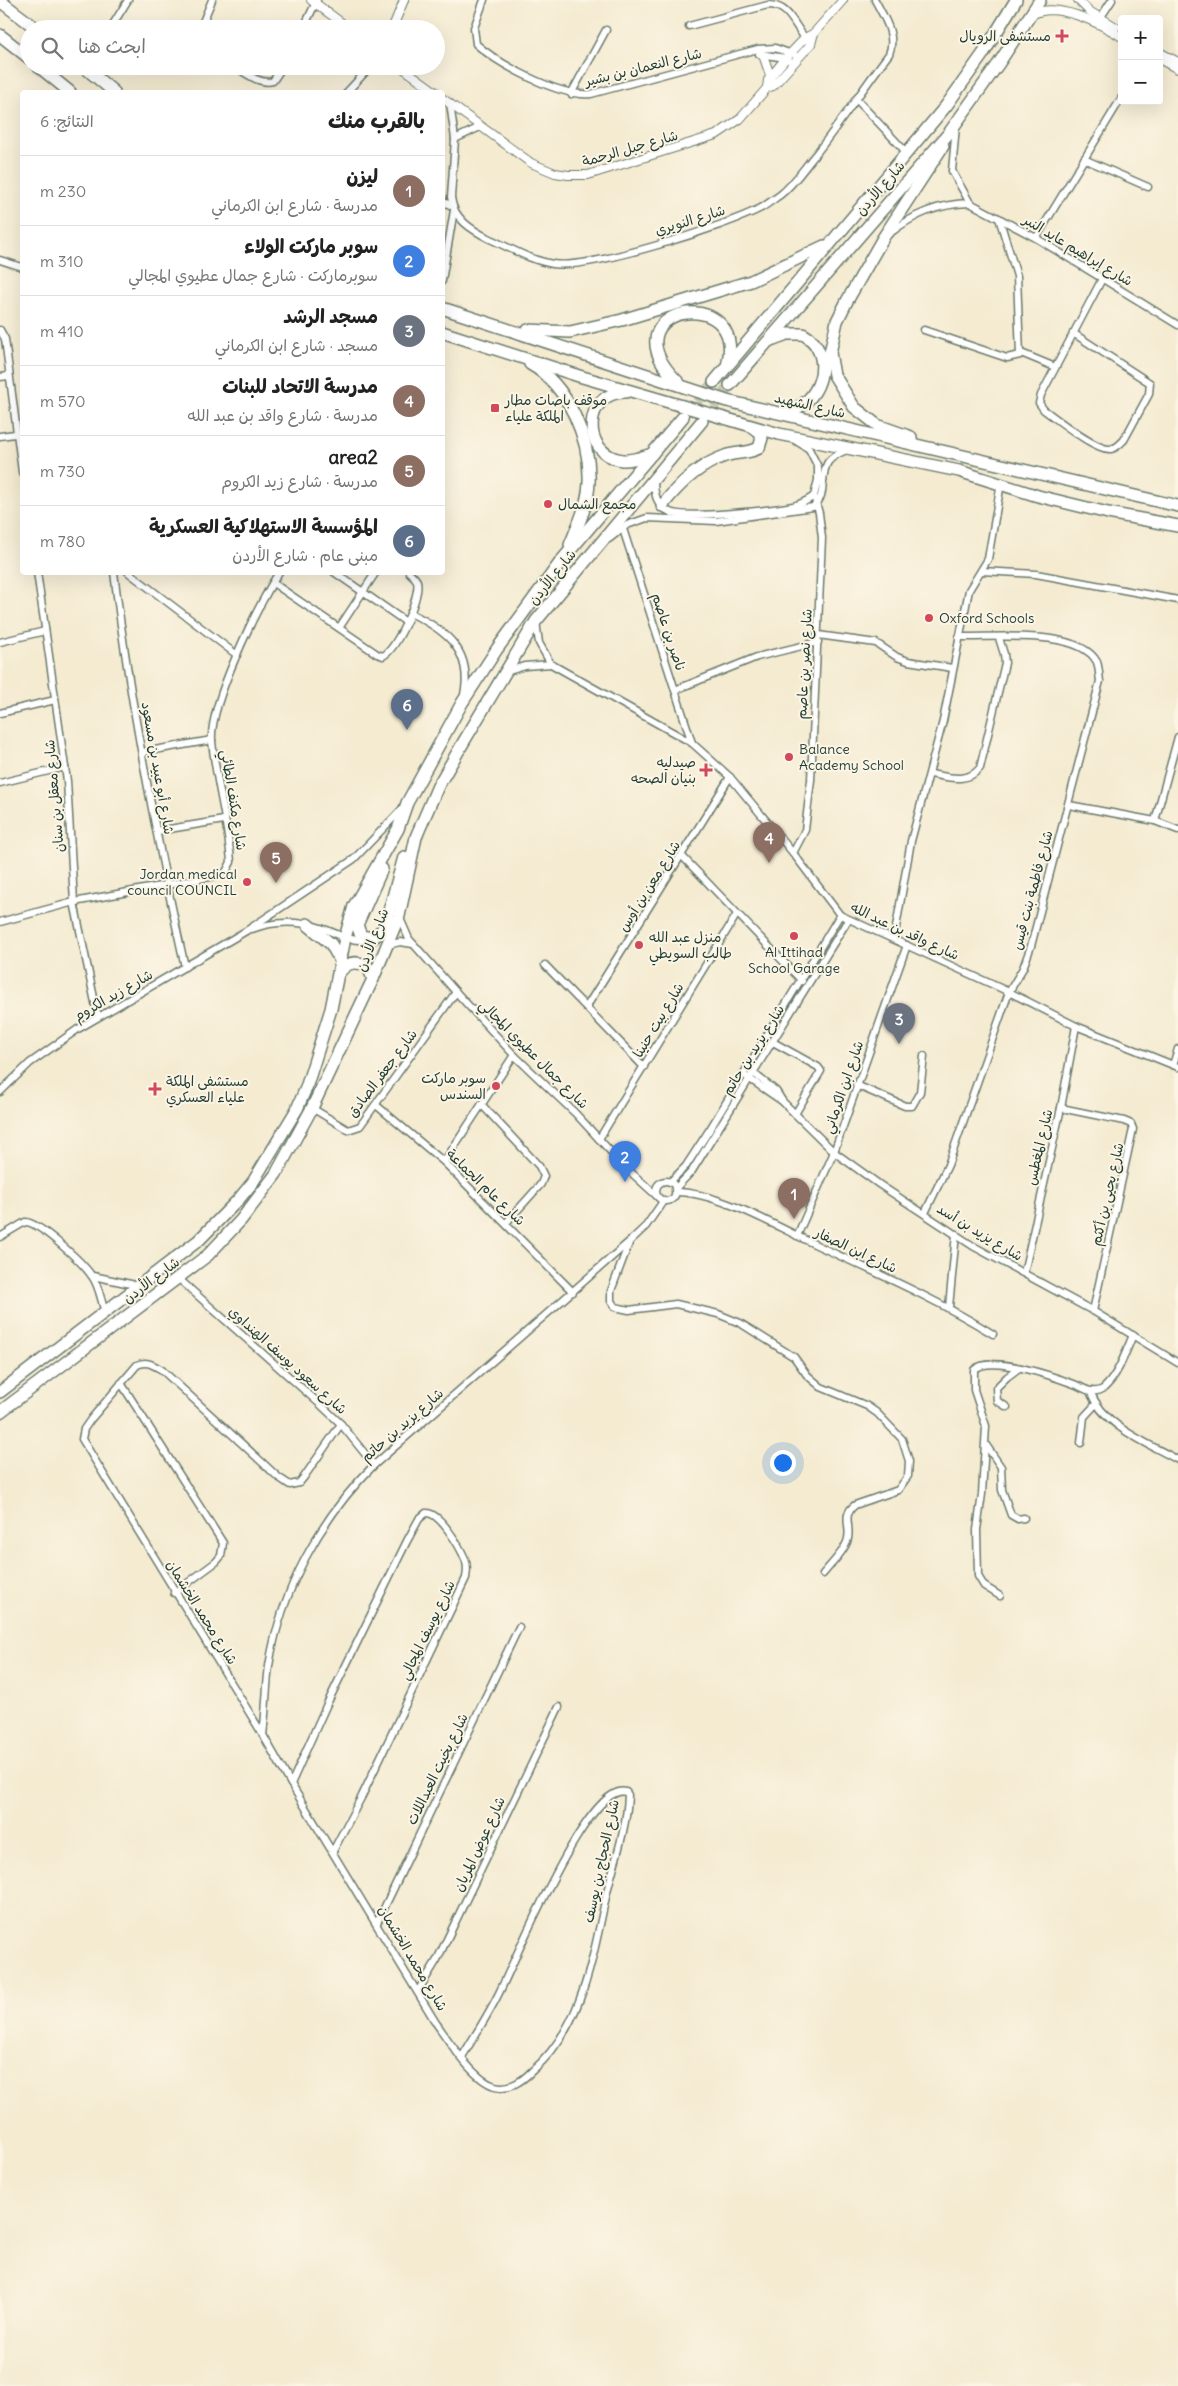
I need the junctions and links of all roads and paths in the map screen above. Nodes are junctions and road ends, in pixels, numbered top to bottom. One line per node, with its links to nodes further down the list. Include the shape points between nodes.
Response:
1 (128, 0): 15 (street)
2 (212, 0): 16 (street)
3 (404, 0): 19 (street)
4 (484, 0): 47 (street, شارع النعمان بن بشير, via 474,28 476,44 541,83)
5 (843, 0): 26 (street)
6 (875, 0): 48 (street, شارع النويري, via 889,28 891,49)
7 (1016, 0): 55 (highway, شارع الأردن, via 983,54)
8 (1040, 0): 13 (highway, شارع الأردن)
9 (1078, 0): 20 (street)
10 (1112, 0): 20 (street)
11 (0, 1): 14 (highway)
12 (315, 1): 17 (street); 18 (street)
13 (1029, 18): 20 (street, via 1043,8 1051,8); 53 (highway, شارع الأردن)
14 (25, 20)
15 (116, 20)
16 (204, 20)
17 (307, 20)
18 (339, 20)
19 (396, 20)
20 (1099, 21): 22 (street); 24 (street)
21 (689, 26): 26 (street, via 776,5 787,13)
22 (1118, 29)
23 (606, 30): 47 (street)
24 (1118, 34)
25 (0, 35): 27 (highway)
26 (808, 41): 31 (street, شارع جبل الرحمة)
27 (20, 51)
28 (753, 52): 30 (street, شارع النعمان بن بشير); 31 (street, شارع النعمان بن بشير, via 767,48); 47 (street, شارع النعمان بن بشير, via 591,94)
29 (1163, 54): 33 (street)
30 (764, 55): 31 (street, شارع النعمان بن بشير); 41 (street)
31 (792, 58): 41 (street, شارع جبل الرحمة); 42 (street, شارع جبل الرحمة, via 773,86)
32 (1162, 60): 34 (street)
33 (1178, 62)
34 (1178, 69)
35 (49, 75): 43 (highway)
36 (94, 75): 44 (highway)
37 (249, 75): 38 (street, via 268,83)
38 (277, 75)
39 (363, 75): 45 (street)
40 (412, 75): 46 (street)
41 (771, 78): 42 (street, شارع جبل الرحمة)
42 (767, 88): 52 (street, شارع جبل الرحمة, via 740,119 716,135 588,174 568,176 543,169)
43 (68, 90)
44 (112, 90)
45 (349, 90)
46 (433, 90)
47 (571, 94)
48 (856, 99): 55 (street); 60 (street, شارع النويري, via 797,177 763,207 738,218 620,254 572,265 552,264 485,236 463,222)
49 (445, 100): 50 (street, شارع جبل الرحمة)
50 (450, 103): 52 (street, شارع جبل الرحمة); 54 (street)
51 (1118, 104): 56 (street)
52 (482, 126): 54 (street)
53 (953, 128): 59 (street, via 952,171); 62 (highway, via 933,165); 76 (highway, شارع الأردن)
54 (455, 139): 60 (street)
55 (908, 154): 65 (highway, شارع الأردن)
56 (1084, 159): 57 (street); 63 (street)
57 (1148, 187)
58 (445, 203): 60 (street, شارع النويري)
59 (970, 203): 61 (street, شارع إبراهيم عايد النبر); 62 (street, via 929,209)
60 (453, 208): 64 (street)
61 (999, 218): 63 (street, شارع إبراهيم عايد النبر); 77 (street, via 1017,276)
62 (883, 238): 96 (highway, via 837,321 830,353 834,375 846,398 870,421)
63 (1036, 238): 68 (street, شارع إبراهيم عايد النبر)
64 (446, 244)
65 (828, 244): 71 (highway, via 751,281 622,320 564,333); 80 (highway, شارع الأردن)
66 (0, 260): 67 (street)
67 (20, 266)
68 (1102, 279): 70 (street, شارع إبراهيم عايد النبر); 75 (street)
69 (445, 309): 71 (highway, شارع الشهيد)
70 (1176, 323)
71 (508, 328): 85 (highway, شارع الشهيد)
72 (0, 330): 81 (street, via 5,339)
73 (924, 330): 77 (street, via 1007,358 1017,358)
74 (445, 333): 78 (highway)
75 (1073, 333): 79 (street); 79 (street, via 1150,383 1149,394 1118,446 1110,449 1096,445 1040,406 1041,396)
76 (767, 342): 84 (highway, شارع الأردن); 87 (highway, via 787,334 803,334 816,346 822,360 818,385 806,402 791,411)
77 (1021, 352): 79 (street)
78 (506, 353): 86 (highway); 106 (highway, via 548,378 570,403 578,424 589,482 580,521)
79 (1055, 367)
80 (726, 368): 83 (highway, شارع الأردن); 85 (highway, via 730,347 721,326 696,312 676,314 660,328 656,347 664,368)
81 (9, 376): 82 (street); 91 (street)
82 (0, 377)
83 (714, 382)
84 (730, 385)
85 (682, 386): 87 (highway, شارع الشهيد)
86 (650, 396): 90 (highway); 95 (highway, via 622,392 607,396 595,409 591,426 598,446 613,458 631,459)
87 (770, 411): 96 (highway, شارع الشهيد)
88 (683, 416): 95 (highway, شارع الأردن)
89 (702, 421): 97 (highway, شارع الأردن)
90 (746, 424): 92 (highway); 102 (highway, via 759,432 762,438 758,448 727,455 702,466 686,480)
91 (20, 434): 93 (street)
92 (779, 434): 94 (highway); 99 (street, شارع نصر بن عاصم, via 809,449 818,480)
93 (0, 436)
94 (852, 448): 98 (highway, via 959,471); 100 (street, شارع نصر بن عاصم, via 835,455 828,462)
95 (652, 454): 106 (highway, شارع الأردن)
96 (955, 454): 101 (highway, شارع الشهيد)
97 (654, 477): 102 (street, via 654,492); 105 (highway, شارع الأردن)
98 (1001, 484): 103 (highway, via 1108,513); 107 (street, via 990,553)
99 (814, 496): 100 (street, شارع نصر بن عاصم); 102 (street, via 791,506 696,515)
100 (817, 504): 102 (street, via 803,510 716,521); 125 (street, شارع نصر بن عاصم, via 822,538)
101 (1175, 504)
102 (661, 512): 104 (street)
103 (1178, 526)
104 (623, 529): 105 (street); 131 (street, ناصر بن عاصم)
105 (593, 551): 119 (highway, شارع الأردن)
106 (564, 557): 133 (highway, شارع الأردن)
107 (981, 571): 117 (street, via 1036,574); 123 (street, via 969,590)
108 (36, 575): 122 (street, شارع معقل بن سنان)
109 (114, 575): 138 (street, شارع أبو عبيد بن مسعود)
110 (132, 575): 127 (street)
111 (276, 575): 115 (street, شارع مكنف الطائي)
112 (338, 575): 116 (street)
113 (374, 575): 116 (street)
114 (412, 575): 118 (street, via 416,579 416,587)
115 (273, 583): 121 (street); 127 (street, شارع مكنف الطائي)
116 (363, 592): 120 (street); 121 (street)
117 (1178, 600)
118 (410, 613): 120 (street); 133 (street, via 438,629 461,653 466,678)
119 (536, 621): 128 (street, via 539,643); 130 (highway, شارع الأردن)
120 (406, 622): 121 (street, via 393,648 383,656)
121 (339, 628)
122 (45, 630): 126 (street); 132 (street, شارع معقل بن سنان)
123 (959, 637): 124 (street, شارع فاطمة بنت قيس); 129 (street)
124 (999, 638): 140 (street, via 1005,663 983,763 977,772 964,778); 144 (street, شارع فاطمة بنت قيس, via 1046,637 1086,651 1096,662 1100,682)
125 (818, 639): 129 (street, via 876,643 908,661); 131 (street, via 757,658); 151 (street, شارع نصر بن عاصم, via 811,780 805,830)
126 (0, 642)
127 (237, 655): 136 (street, شارع مكنف الطائي, via 217,710)
128 (551, 664): 130 (street, via 525,666); 137 (street, شارع واقد بن عبد الله)
129 (952, 668): 140 (street)
130 (503, 673): 150 (highway, شارع الأردن, via 438,786)
131 (675, 690): 137 (street, ناصر بن عاصم)
132 (55, 700): 134 (street); 139 (street, شارع معقل بن سنان)
133 (462, 703): 143 (highway, شارع الأردن)
134 (0, 713)
135 (1178, 737): 146 (street)
136 (212, 740): 138 (street); 145 (street, شارع مكنف الطائي)
137 (692, 742): 141 (street, شارع واقد بن عبد الله)
138 (142, 752): 149 (street, شارع أبو عبيد بن مسعود)
139 (65, 768): 142 (street); 154 (street, شارع معقل بن سنان)
140 (930, 774): 164 (street, via 911,841)
141 (730, 777): 151 (street, شارع واقد بن عبد الله); 152 (street, شارع معن بن أوس)
142 (0, 783)
143 (408, 802): 147 (highway, شارع الأردن); 161 (street, شارع زيد الكروم, via 354,859)
144 (1069, 805): 146 (street); 175 (street, شارع فاطمة بنت قيس, via 1031,946)
145 (224, 820): 149 (street); 153 (street, شارع مكنف الطائي, via 231,862 226,872)
146 (1155, 822): 148 (street)
147 (398, 829): 162 (highway, شارع الأردن, via 354,906); 163 (highway, via 357,925 361,936)
148 (1178, 830)
149 (157, 831): 153 (street, شارع أبو عبيد بن مسعود)
150 (416, 837): 157 (highway, شارع الأردن); 163 (highway, via 403,859 386,922)
151 (793, 852): 156 (street, شارع واقد بن عبد الله)
152 (682, 856): 155 (street); 176 (street, شارع معن بن أوس)
153 (166, 884): 154 (street, شارع مكنف الطائي); 169 (street, شارع أبو عبيد بن مسعود)
154 (74, 902): 159 (street, شارع مكنف الطائي); 177 (street, شارع معقل بن سنان)
155 (737, 914): 172 (street); 184 (street, شارع بيت حنينا)
156 (840, 915): 158 (street, شارع واقد بن عبد الله); 172 (street, شارع يزيد بن حاتم)
157 (399, 916): 165 (street, شارع جمال عطيوي المجالي); 166 (highway, شارع الأردن)
158 (848, 920): 164 (street, شارع واقد بن عبد الله); 173 (street, شارع يزيد بن حاتم)
159 (0, 922)
160 (307, 924): 161 (street, شارع زيد الكروم, via 277,923); 162 (street, شارع زيد الكروم); 170 (highway, via 331,944)
161 (246, 931): 169 (street, شارع زيد الكروم)
162 (345, 938): 163 (street, شارع زيد الكروم, via 364,941); 170 (highway, شارع الأردن)
163 (373, 938)
164 (894, 939): 167 (street, شارع واقد بن عبد الله)
165 (413, 944): 166 (street, via 400,942); 174 (street, شارع جمال عطيوي المجالي)
166 (388, 945): 171 (highway, شارع الأردن)
167 (907, 945): 175 (street, شارع واقد بن عبد الله); 188 (street, شارع ابن الكرماني)
168 (545, 965): 176 (street)
169 (185, 967): 177 (street, شارع زيد الكروم)
170 (340, 968): 171 (highway, via 356,962 368,967); 213 (highway, شارع الأردن, via 322,1043 306,1088 272,1153 217,1223)
171 (373, 979): 193 (highway, شارع الأردن)
172 (800, 980): 173 (street); 185 (street, شارع يزيد بن حاتم)
173 (807, 985): 179 (street, شارع يزيد بن حاتم)
174 (456, 992): 181 (street, شارع جمال عطيوي المجالي); 191 (street, شارع جعفر الصادق)
175 (1009, 992): 178 (street, شارع واقد بن عبد الله); 204 (street, شارع فاطمة بنت قيس, via 948,1165)
176 (587, 1006): 184 (street)
177 (98, 1017): 189 (street, شارع زيد الكروم, via 30,1064)
178 (1076, 1026): 183 (street, شارع واقد بن عبد الله); 194 (street, شارع المغطس)
179 (773, 1042): 186 (street, شارع يزيد بن حاتم); 195 (street, via 821,1071)
180 (1178, 1049): 183 (street)
181 (514, 1055): 192 (street); 196 (street, شارع جمال عطيوي المجالي)
182 (924, 1056): 188 (street, via 920,1092 912,1106)
183 (1176, 1066)
184 (644, 1067): 196 (street, شارع بيت حنينا)
185 (745, 1071): 186 (street, شارع يزيد بن أسد); 187 (street, شارع يزيد بن أسد); 200 (street, شارع يزيد بن حاتم, via 686,1166)
186 (754, 1073): 187 (street, شارع يزيد بن حاتم); 190 (street, شارع يزيد بن أسد, via 776,1091)
187 (750, 1080): 190 (street, شارع يزيد بن أسد); 202 (street, شارع يزيد بن حاتم)
188 (856, 1085): 197 (street, شارع ابن الكرماني)
189 (0, 1092)
190 (783, 1102): 195 (street, شارع يزيد بن أسد)
191 (376, 1105): 193 (street, شارع جعفر الصادق, via 354,1130 348,1130); 198 (street, شارع عام الجماعة)
192 (482, 1105): 198 (street); 205 (street, via 539,1166 544,1176 541,1184)
193 (312, 1108): 212 (highway, شارع الأردن, via 276,1174 242,1220 208,1255)
194 (1061, 1108): 210 (street, شارع المغطس); 216 (street, شارع يحيى بن أكثم, via 1124,1121 1133,1129)
195 (795, 1114): 197 (street, شارع يزيد بن أسد)
196 (599, 1139): 199 (street, شارع جمال عطيوي المجالي)
197 (834, 1152): 204 (street, شارع يزيد بن أسد); 207 (street, شارع ابن الكرماني)
198 (444, 1162): 205 (street, شارع عام الجماعة)
199 (639, 1178): 201 (street, شارع جمال عطيوي المجالي); 203 (street, شارع جمال عطيوي المجالي)
200 (670, 1182): 201 (street); 202 (street)
201 (658, 1185): 203 (street)
202 (675, 1191): 203 (street, via 672,1199); 207 (street, شارع ابن الصفار, via 701,1194)
203 (661, 1198): 209 (street, شارع يزيد بن حاتم, via 651,1220)
204 (925, 1213): 206 (street, شارع يزيد بن أسد)
205 (506, 1224): 214 (street, شارع عام الجماعة)
206 (956, 1234): 210 (street, شارع يزيد بن أسد); 215 (street)
207 (797, 1236): 215 (street, شارع ابن الصفار)
208 (0, 1237): 211 (street, via 21,1222 29,1221 52,1237)
209 (629, 1242): 214 (street, شارع يزيد بن حاتم); 234 (street, via 611,1291 611,1302 615,1307 629,1310 676,1304 740,1323 794,1357 813,1382 877,1413 902,1440 908,1461 906,1480 898,1490 850,1510 846,1519 847,1543)
210 (1024, 1273): 216 (street, شارع يزيد بن أسد)
211 (93, 1276): 213 (street); 217 (street)
212 (178, 1279): 227 (highway, شارع الأردن); 228 (street, شارع سعود يوسف الهنداوي)
213 (140, 1286): 217 (highway, شارع الأردن)
214 (573, 1292): 232 (street, شارع يزيد بن حاتم)
215 (949, 1307): 218 (street, شارع ابن الصفار)
216 (1093, 1311): 219 (street, شارع يزيد بن أسد)
217 (105, 1312): 224 (highway, شارع الأردن)
218 (993, 1334)
219 (1133, 1335): 220 (street, شارع يزيد بن أسد); 223 (street, via 1115,1374 1105,1387)
220 (1178, 1363)
221 (1019, 1368): 223 (street); 226 (street, via 996,1388 998,1401); 230 (street, via 990,1364 974,1370 974,1390 984,1418)
222 (121, 1383): 228 (street, شارع محمد الخشمان, via 143,1362 162,1370 290,1485 304,1477); 235 (street, شارع محمد الخشمان, via 84,1429 82,1439); 235 (street, via 223,1543 216,1562)
223 (1090, 1391): 225 (street)
224 (0, 1392)
225 (1095, 1405): 229 (street, via 1084,1416); 231 (street, via 1124,1430)
226 (1007, 1407)
227 (0, 1412)
228 (341, 1424): 232 (street, شارع سعود يوسف الهنداوي)
229 (1081, 1444)
230 (986, 1445): 233 (street, via 1000,1467 1002,1490 1011,1515); 236 (street, via 977,1530 978,1576 984,1586)
231 (1178, 1460)
232 (374, 1465): 239 (street, شارع يزيد بن حاتم, via 328,1518 290,1595 273,1648)
233 (1024, 1518)
234 (823, 1574)
235 (174, 1593): 239 (street, شارع محمد الخشمان)
236 (1000, 1596)
237 (519, 1627): 242 (street, شارع بخيت العبداللات)
238 (559, 1707): 243 (street, شارع عوض المريان, via 441,1952)
239 (263, 1735): 240 (street, شارع محمد الخشمان)
240 (291, 1784): 241 (street, شارع محمد الخشمان); 241 (street, شارع يوسف المجالي, via 407,1541 422,1517 426,1513 434,1514 465,1560 466,1578)
241 (333, 1851): 242 (street, شارع محمد الخشمان)
242 (377, 1923): 243 (street, شارع محمد الخشمان)
243 (418, 1991): 244 (street, شارع محمد الخشمان, via 436,2023)
244 (462, 2056): 245 (street, شارع محمد الخشمان, via 478,2075 493,2086); 245 (street, شارع الحجاج بن يوسف, via 500,1990 571,1844 602,1803 616,1791 626,1792 628,1800 622,1833 593,1960 580,2000 557,2044 538,2067)
245 (519, 2082)

